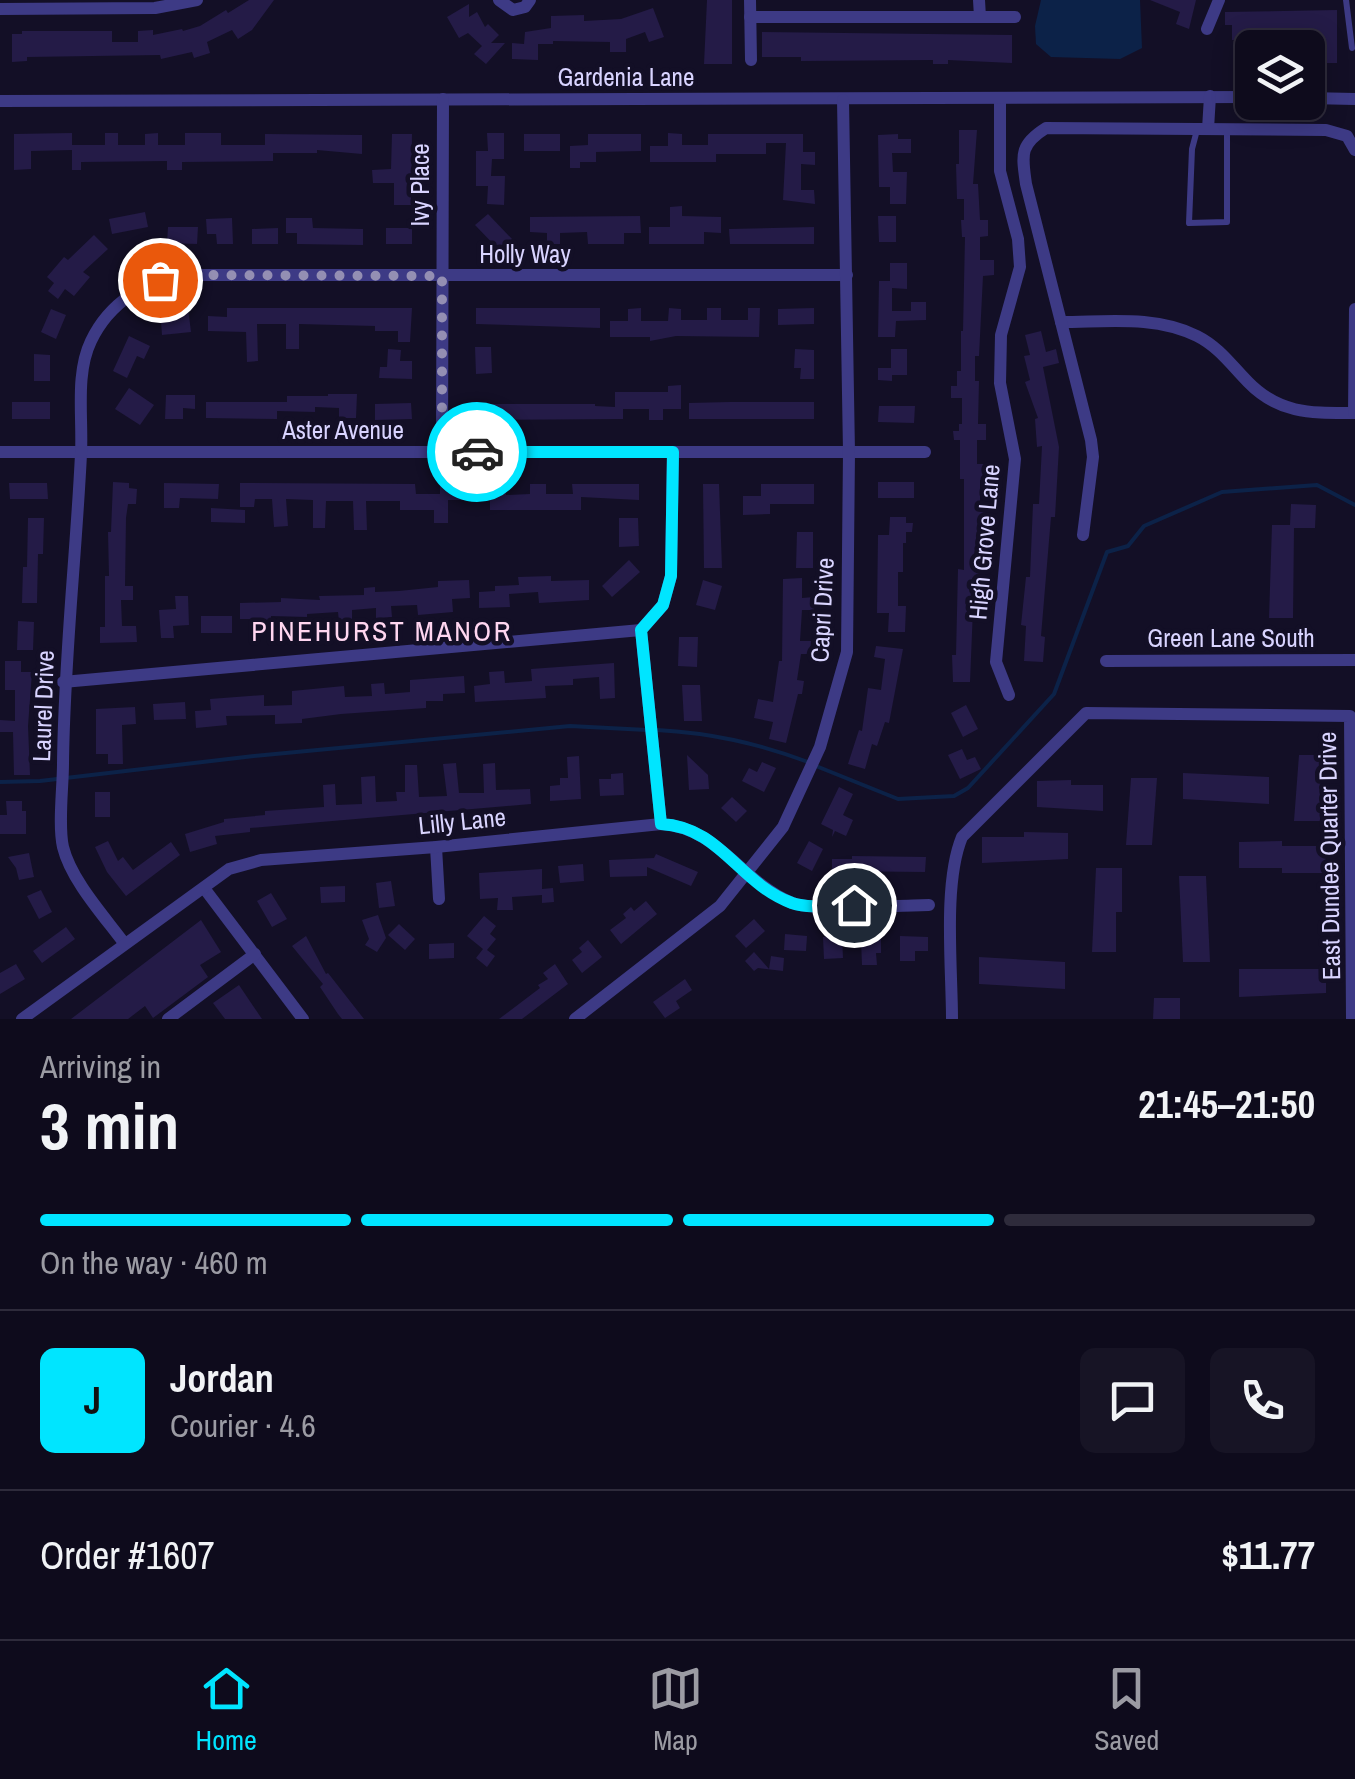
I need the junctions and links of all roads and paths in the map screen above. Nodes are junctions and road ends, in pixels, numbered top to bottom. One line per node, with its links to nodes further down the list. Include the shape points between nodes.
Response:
1 (197, 0): 8 (street, via 154,8)
2 (499, 0): 3 (street, via 514,10)
3 (530, 0)
4 (750, 0): 9 (street)
5 (979, 0): 10 (street)
6 (1220, 0): 12 (street)
7 (1346, 0): 13 (lane)
8 (0, 9)
9 (750, 17): 10 (street); 14 (street)
10 (980, 17): 11 (street)
11 (1014, 17)
12 (1207, 30)
13 (1352, 48)
14 (751, 60)
15 (1210, 96): 16 (street, Gardenia Lane); 18 (street, Gardenia Lane); 23 (street)
16 (1235, 97)
17 (443, 98): 21 (street, Gardenia Lane); 22 (street, Gardenia Lane); 28 (street, Ivy Place)
18 (1000, 98): 21 (street, Gardenia Lane); 44 (street, High Grove Lane, via 1000,172 1020,266 1001,335 1000,383 1015,460 996,662)
19 (1325, 98): 20 (street)
20 (1355, 99)
21 (843, 100): 27 (street, Capri Drive)
22 (0, 101)
23 (1203, 129): 24 (street); 24 (lane, via 1192,149 1189,223 1227,222); 31 (street, via 1046,128 1031,137 1022,152 1026,184)
24 (1227, 129): 25 (street, via 1326,130 1347,136)
25 (1355, 150)
26 (134, 264): 29 (lane)
27 (847, 275): 28 (street, Holly Way); 37 (street, Capri Drive)
28 (442, 276): 29 (street, Holly Way, via 186,275); 35 (street, Ivy Place)
29 (144, 286): 34 (street, Holly Way, via 112,310 86,351)
30 (1355, 310): 32 (street)
31 (1061, 322): 32 (street, via 1157,322 1198,336 1272,400 1301,413); 39 (street, via 1093,458)
32 (1355, 413)
33 (0, 452): 34 (street, Aster Avenue)
34 (82, 452): 35 (street, Aster Avenue); 43 (street, Laurel Drive)
35 (442, 452): 36 (street, Aster Avenue)
36 (673, 452): 37 (street, Aster Avenue); 40 (street, via 671,576 663,605)
37 (849, 452): 38 (street, Aster Avenue); 47 (street, Capri Drive, via 847,652 820,747 783,826)
38 (925, 452)
39 (1083, 535)
40 (641, 630): 43 (street); 45 (street)
41 (1355, 660): 42 (street, Green Lane South)
42 (1106, 661)
43 (64, 682): 52 (street, Laurel Drive, via 63,847 87,895)
44 (1009, 695)
45 (661, 824): 46 (street, Lilly Lane); 47 (street, Lilly Lane, via 703,834)
46 (436, 847): 48 (street, Lilly Lane, via 261,860 229,868); 49 (street)
47 (746, 874): 50 (street, Lilly Lane, via 794,904); 58 (street, Capri Drive, via 720,906)
48 (204, 888): 52 (street, Lilly Lane); 53 (street)
49 (439, 898)
50 (929, 904)
51 (1354, 919): 59 (street, East Dundee Quarter Drive, via 1350,716 1086,713 962,838 952,874); 60 (street, East Dundee Quarter Drive)
52 (124, 942): 54 (street, Lilly Lane)
53 (255, 954): 56 (street); 57 (street)
54 (38, 1015): 55 (street, Lilly Lane)
55 (22, 1019)
56 (168, 1019)
57 (304, 1019)
58 (575, 1019)
59 (952, 1019)
60 (1352, 1019)

